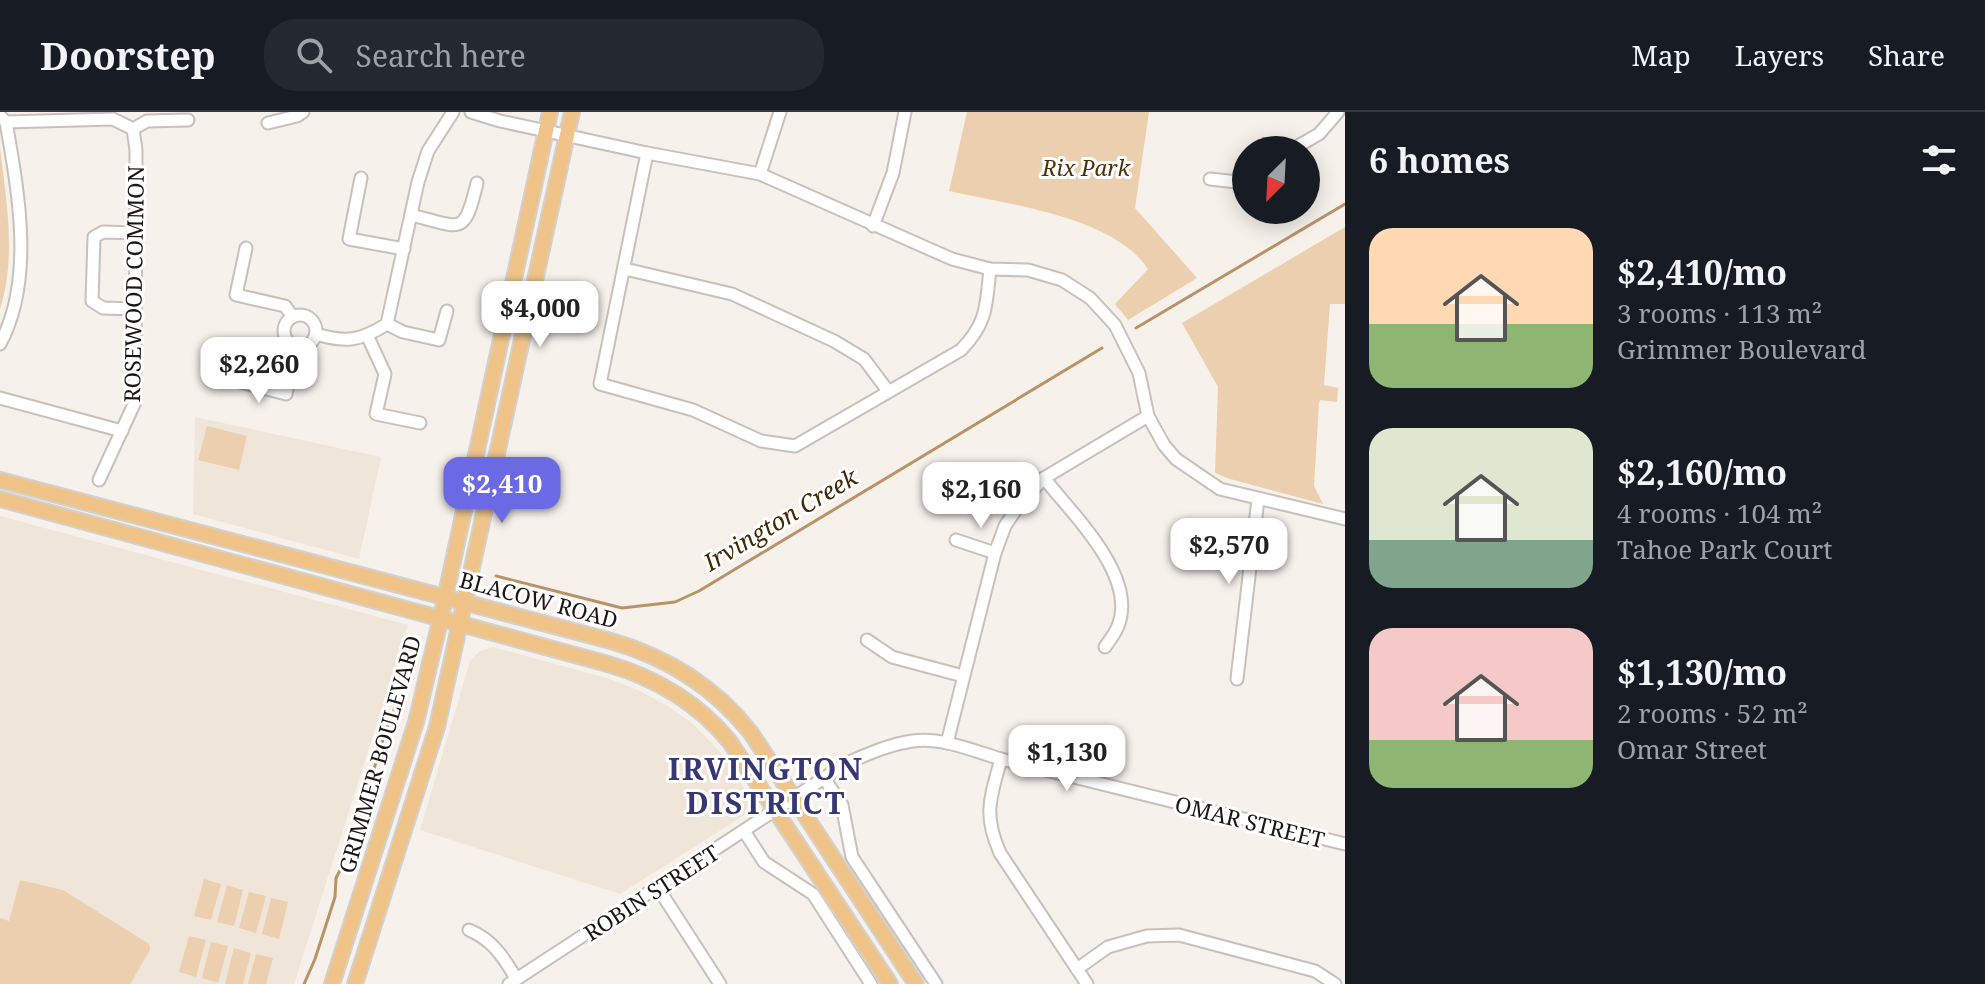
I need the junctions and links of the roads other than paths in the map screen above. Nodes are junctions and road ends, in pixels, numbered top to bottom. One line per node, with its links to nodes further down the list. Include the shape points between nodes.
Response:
1 (303, 112): 11 (street)
2 (453, 112): 22 (street, via 428,151)
3 (471, 112): 13 (street)
4 (550, 112): 13 (main road, GRIMMER BOULEVARD)
5 (572, 112): 14 (main road, GRIMMER BOULEVARD)
6 (780, 112): 17 (street)
7 (905, 112): 23 (street, via 893,173)
8 (1338, 112): 15 (street)
9 (3, 119): 12 (street, via 113,119); 35 (street, via 18,189 22,250)
10 (188, 120): 12 (street, via 147,121)
11 (268, 123)
12 (133, 129): 24 (street, ROSEWOOD COMMON)
13 (546, 131): 14 (street); 51 (main road, GRIMMER BOULEVARD)
14 (567, 135): 16 (street); 52 (main road, GRIMMER BOULEVARD)
15 (1316, 136)
16 (647, 153): 17 (street); 27 (street)
17 (760, 174): 23 (street)
18 (361, 178): 26 (street, via 349,239)
19 (1210, 179): 20 (street)
20 (1232, 181)
21 (477, 183): 22 (street, via 465,222 454,225)
22 (411, 215): 26 (street)
23 (873, 226): 28 (street)
24 (135, 233): 29 (street, ROSEWOOD COMMON); 29 (street, via 103,232 94,237 92,301 103,308)
25 (246, 248): 31 (street, via 236,295 285,306)
26 (404, 249): 32 (street)
27 (625, 269): 38 (street, via 732,294 834,341 864,359); 38 (street, via 600,384 693,410 761,441 795,446)
28 (990, 269): 38 (street, via 978,333 961,350); 40 (street, via 1028,270 1062,280 1090,298 1115,325 1139,373)
29 (134, 309): 42 (street, ROSEWOOD COMMON, via 135,402)
30 (447, 311): 32 (street, via 439,340)
31 (293, 317): 33 (street, via 311,319); 36 (street, via 284,331)
32 (387, 324): 34 (street)
33 (316, 334): 34 (street, via 341,341); 36 (street, via 311,343)
34 (367, 335): 41 (street, via 385,374 376,414)
35 (0, 344)
36 (296, 346): 37 (street, via 286,394)
37 (240, 382)
38 (888, 391)
39 (0, 398): 42 (street)
40 (1148, 416): 43 (street); 47 (street, via 1164,445 1191,471 1220,489)
41 (420, 423)
42 (122, 431): 45 (street, ROSEWOOD COMMON)
43 (1044, 478): 50 (street, via 1005,526); 56 (street, via 1119,579 1123,603 1118,627)
44 (0, 480): 51 (main road, BLACOW ROAD)
45 (99, 480)
46 (0, 499): 53 (main road, BLACOW ROAD)
47 (1258, 499): 48 (street); 58 (street)
48 (1345, 519)
49 (956, 540): 50 (street)
50 (995, 553): 57 (street)
51 (445, 596): 52 (main road, BLACOW ROAD); 53 (main road, GRIMMER BOULEVARD)
52 (466, 602): 54 (main road, GRIMMER BOULEVARD); 62 (main road, BLACOW ROAD, via 622,644 685,673 743,723)
53 (441, 617): 54 (main road, BLACOW ROAD); 70 (main road, GRIMMER BOULEVARD, via 416,722)
54 (461, 623): 63 (main road, BLACOW ROAD, via 619,667 673,691 726,737); 71 (main road, GRIMMER BOULEVARD, via 437,727)
55 (867, 640): 57 (street, via 892,657)
56 (1105, 647)
57 (963, 676): 59 (street)
58 (1237, 679)
59 (947, 743): 60 (street, OMAR STREET); 61 (street, OMAR STREET, via 916,740 879,749)
60 (1001, 759): 65 (street, OMAR STREET); 68 (street, via 988,811 990,830)
61 (824, 778): 62 (street, OMAR STREET); 76 (street, via 842,805 852,857)
62 (793, 799): 63 (street, ROBIN STREET); 75 (main road, BLACOW ROAD)
63 (776, 810): 64 (street, ROBIN STREET); 74 (main road, BLACOW ROAD)
64 (744, 831): 66 (street, ROBIN STREET); 73 (street, via 764,862 813,894)
65 (1345, 844)
66 (658, 888): 69 (street, ROBIN STREET); 72 (street)
67 (469, 930): 69 (street, via 499,951)
68 (1077, 969): 77 (street); 78 (street, via 1108,947 1147,936 1179,935 1315,971)
69 (513, 981)
70 (332, 984)
71 (355, 984)
72 (720, 984)
73 (871, 984)
74 (890, 984)
75 (916, 984)
76 (936, 984)
77 (1087, 984)
78 (1335, 984)

